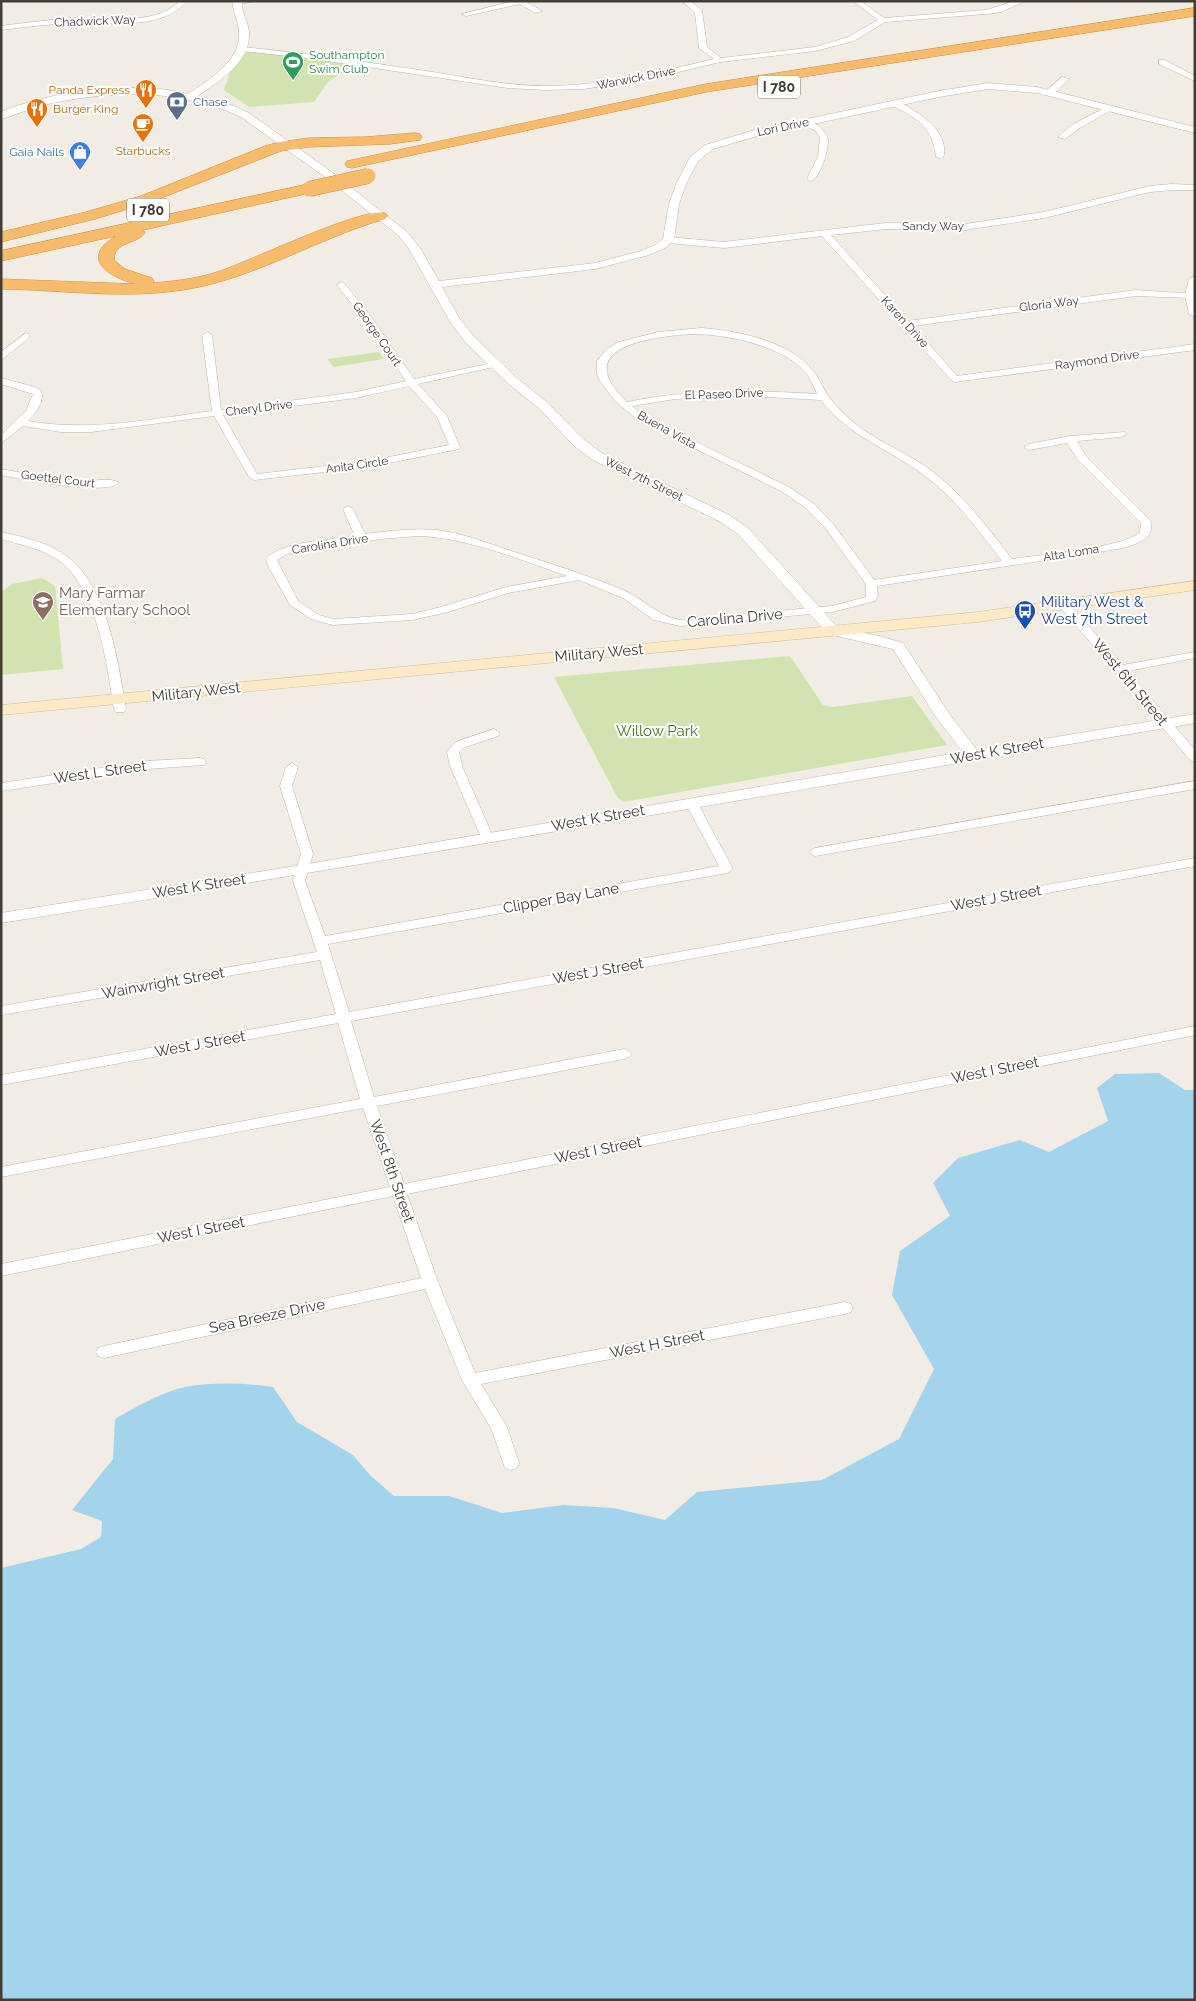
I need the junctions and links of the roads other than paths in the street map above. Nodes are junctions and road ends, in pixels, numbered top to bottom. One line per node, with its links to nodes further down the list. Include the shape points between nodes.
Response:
1 (184, 1): 13 (street, Chadwick Way, via 178,9 147,18)
2 (253, 1): 6 (street)
3 (685, 1): 15 (street, via 699,12 703,48)
4 (856, 1): 11 (street)
5 (1022, 1): 11 (street, Warwick Drive, via 986,12)
6 (238, 2): 14 (street, via 236,8 245,38)
7 (520, 2): 8 (street); 10 (street)
8 (538, 11)
9 (1195, 12): 17 (highway, I 780)
10 (466, 14)
11 (883, 20): 15 (street, Warwick Drive, via 838,44)
12 (1195, 23): 31 (highway, I 780, via 759,90)
13 (1, 28)
14 (242, 49): 15 (street, Warwick Drive, via 545,88 622,82); 21 (street, via 228,68)
15 (720, 60)
16 (1162, 62): 19 (street)
17 (760, 79): 29 (highway, via 657,93 426,135 377,141); 34 (highway, I 780, via 650,99 352,164)
18 (1064, 79): 20 (street)
19 (1195, 79)
20 (1049, 93): 22 (street, Lori Drive, via 988,86); 23 (street, Lori Drive)
21 (190, 98): 24 (street, via 142,91 104,92 52,100); 25 (street, via 101,96 39,106); 29 (street, West 7th Street, via 230,108)
22 (895, 103): 26 (street, Lori Drive); 30 (street, via 931,128)
23 (1111, 108): 27 (street, Lori Drive); 28 (street)
24 (1, 116)
25 (1, 121)
26 (804, 122): 33 (street, via 821,131 825,138 825,147); 40 (street, Lori Drive, via 733,138 700,153 681,184)
27 (1195, 130)
28 (1062, 137)
29 (286, 144): 37 (street, West 7th Street); 39 (highway, via 124,206)
30 (940, 157)
31 (396, 169)
32 (373, 174): 34 (highway, I 780, bridge)
33 (811, 179)
34 (302, 180): 36 (highway, I 780); 41 (highway, I 780)
35 (1195, 188): 38 (street, Sandy Way, via 1150,189 1044,215 965,227 886,226)
36 (244, 203): 42 (highway, I 780); 43 (highway, via 129,236 116,242 106,256 110,267 132,279 163,282)
37 (380, 216): 43 (highway, via 336,228 254,265); 47 (street, West 7th Street, via 403,234 414,248)
38 (825, 234): 40 (street, Sandy Way, via 724,244); 50 (street, Karen Drive)
39 (1, 237)
40 (668, 240): 47 (street, via 645,253 611,263)
41 (1, 242)
42 (1, 256)
43 (211, 278): 45 (highway, via 149,288)
44 (1195, 279): 48 (street)
45 (1, 284)
46 (341, 285): 58 (street, George Court)
47 (434, 285): 55 (street, West 7th Street, via 470,340)
48 (1191, 294): 49 (street); 50 (street, Gloria Way, via 1136,292)
49 (1195, 314)
50 (908, 324): 56 (street, Karen Drive, via 955,379)
51 (206, 335): 61 (street)
52 (26, 336): 54 (street)
53 (1195, 347): 56 (street, Raymond Drive)
54 (1, 357)
55 (495, 364): 58 (street, Cheryl Drive); 77 (street, West 7th Street, via 598,457 724,518 743,531)
56 (999, 373)
57 (1, 381): 62 (street, via 38,393 38,399)
58 (412, 383): 61 (street, Cheryl Drive, via 356,395); 61 (street, Anita Circle, via 442,416 455,447 369,464 254,477)
59 (824, 396): 60 (street, El Paseo Drive, via 710,393); 60 (street, Buena Vista, via 808,369 786,354 732,335 683,331 635,339 603,359 602,375); 72 (street, Buena Vista, via 835,411 866,437 941,483)
60 (625, 405): 74 (street, Buena Vista, via 652,425 786,490 810,506 830,527)
61 (217, 413): 62 (street, Cheryl Drive, via 76,431)
62 (20, 423): 65 (street)
63 (1121, 434): 64 (street)
64 (1070, 439): 66 (street); 72 (street, Alta Loma, via 1082,458 1146,522 1145,533 1136,541 1118,546)
65 (1, 440)
66 (1029, 447)
67 (1, 472): 68 (street, Goettel Court, via 71,483)
68 (114, 483)
69 (348, 509): 71 (street)
70 (1, 535): 83 (street, via 48,550 79,574 94,604 110,650)
71 (361, 538): 73 (street, Carolina Drive, via 410,533 451,536); 73 (street, Carolina Drive, via 275,555 271,559 273,566 294,603 315,617 333,622 412,617 506,590)
72 (1009, 562): 74 (street, Alta Loma)
73 (579, 577): 77 (street, Carolina Drive, via 634,600 655,617 666,621)
74 (871, 584): 77 (street, via 872,596 866,602)
75 (1195, 585): 78 (main road, Military West)
76 (1195, 598): 78 (main road, Military West)
77 (814, 611): 79 (street, West 7th Street)
78 (1069, 611): 79 (main road, Military West); 80 (main road, Military West); 82 (street, West 6th Street)
79 (833, 631): 80 (street); 83 (main road, Military West)
80 (879, 640): 83 (main road, Military West); 89 (street, via 898,646)
81 (1195, 655): 82 (street)
82 (1120, 669): 87 (street, West 6th Street)
83 (119, 704): 84 (main road, Military West); 86 (main road, Military West)
84 (1, 710)
85 (1194, 718): 87 (street, West K Street)
86 (1, 721)
87 (1164, 723): 89 (street, West K Street); 90 (street, West 6th Street)
88 (494, 733): 96 (street, via 459,745 453,752)
89 (973, 755): 95 (street, West K Street)
90 (1195, 758)
91 (200, 762): 94 (street, West L Street, via 147,765)
92 (292, 766): 99 (street, West 8th Street, via 286,786 307,854)
93 (1195, 784): 97 (street)
94 (1, 787)
95 (691, 802): 96 (street, West K Street); 101 (street, Clipper Bay Lane, via 728,869)
96 (487, 836): 99 (street, West K Street)
97 (815, 852)
98 (1195, 862): 104 (street, West J Street)
99 (302, 870): 100 (street, West K Street); 101 (street, West 8th Street, via 299,881)
100 (1, 918)
101 (320, 941): 102 (street, West 8th Street)
102 (325, 955): 103 (street, Wainwright Street); 104 (street, West 8th Street)
103 (1, 1011)
104 (342, 1018): 107 (street, West J Street); 108 (street, West 8th Street)
105 (1195, 1030): 110 (street, West I Street)
106 (624, 1054): 108 (street)
107 (1, 1080)
108 (368, 1101): 109 (street); 110 (street, West 8th Street)
109 (1, 1172)
110 (399, 1190): 111 (street, West I Street); 112 (street, West 8th Street)
111 (1, 1270)
112 (430, 1282): 114 (street, Sea Breeze Drive); 115 (street, West 8th Street)
113 (844, 1308): 115 (street, West H Street)
114 (104, 1352)
115 (470, 1380): 116 (street, West 8th Street, via 499,1427)
116 (511, 1463)

